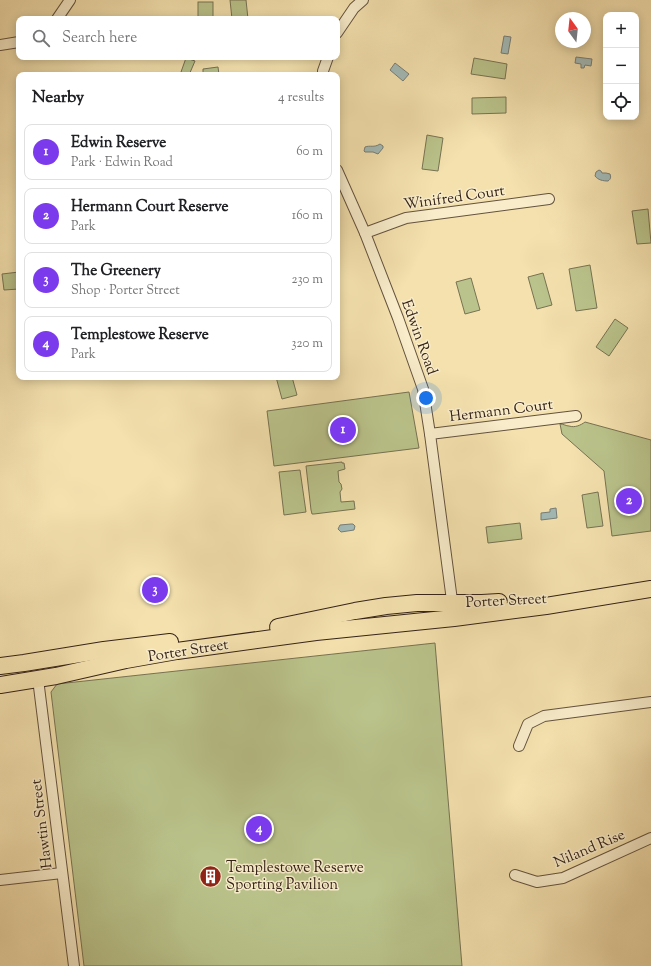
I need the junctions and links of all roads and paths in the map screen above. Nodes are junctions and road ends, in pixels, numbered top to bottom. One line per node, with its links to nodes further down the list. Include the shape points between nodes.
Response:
1 (70, 0): 3 (street)
2 (363, 0): 4 (street)
3 (59, 16)
4 (340, 29)
5 (16, 42): 6 (street)
6 (0, 45)
7 (327, 60): 8 (street)
8 (323, 72)
9 (340, 177): 11 (street, Edwin Road)
10 (550, 199): 11 (street, Winifred Court, via 406,218)
11 (365, 232): 13 (street, Edwin Road, via 423,389)
12 (576, 416): 13 (street, Hermann Court)
13 (430, 434): 16 (street, Edwin Road)
14 (651, 592): 16 (main road, Porter Street, via 546,606)
15 (363, 610): 16 (main road, Porter Street, via 417,603); 17 (street, via 375,615); 18 (main road, Porter Street, via 273,628)
16 (454, 610): 17 (main road, Porter Street)
17 (377, 626): 19 (main road, Porter Street, via 170,652)
18 (0, 666)
19 (38, 679): 20 (main road, Porter Street); 24 (street, Hawtin Street)
20 (2, 685)
21 (651, 702): 22 (street, via 544,716 528,724)
22 (519, 746)
23 (651, 838): 25 (street, Niland Rise, via 563,878 537,882)
24 (62, 873): 26 (street); 27 (street, Hawtin Street)
25 (515, 875)
26 (0, 880)
27 (74, 966)

